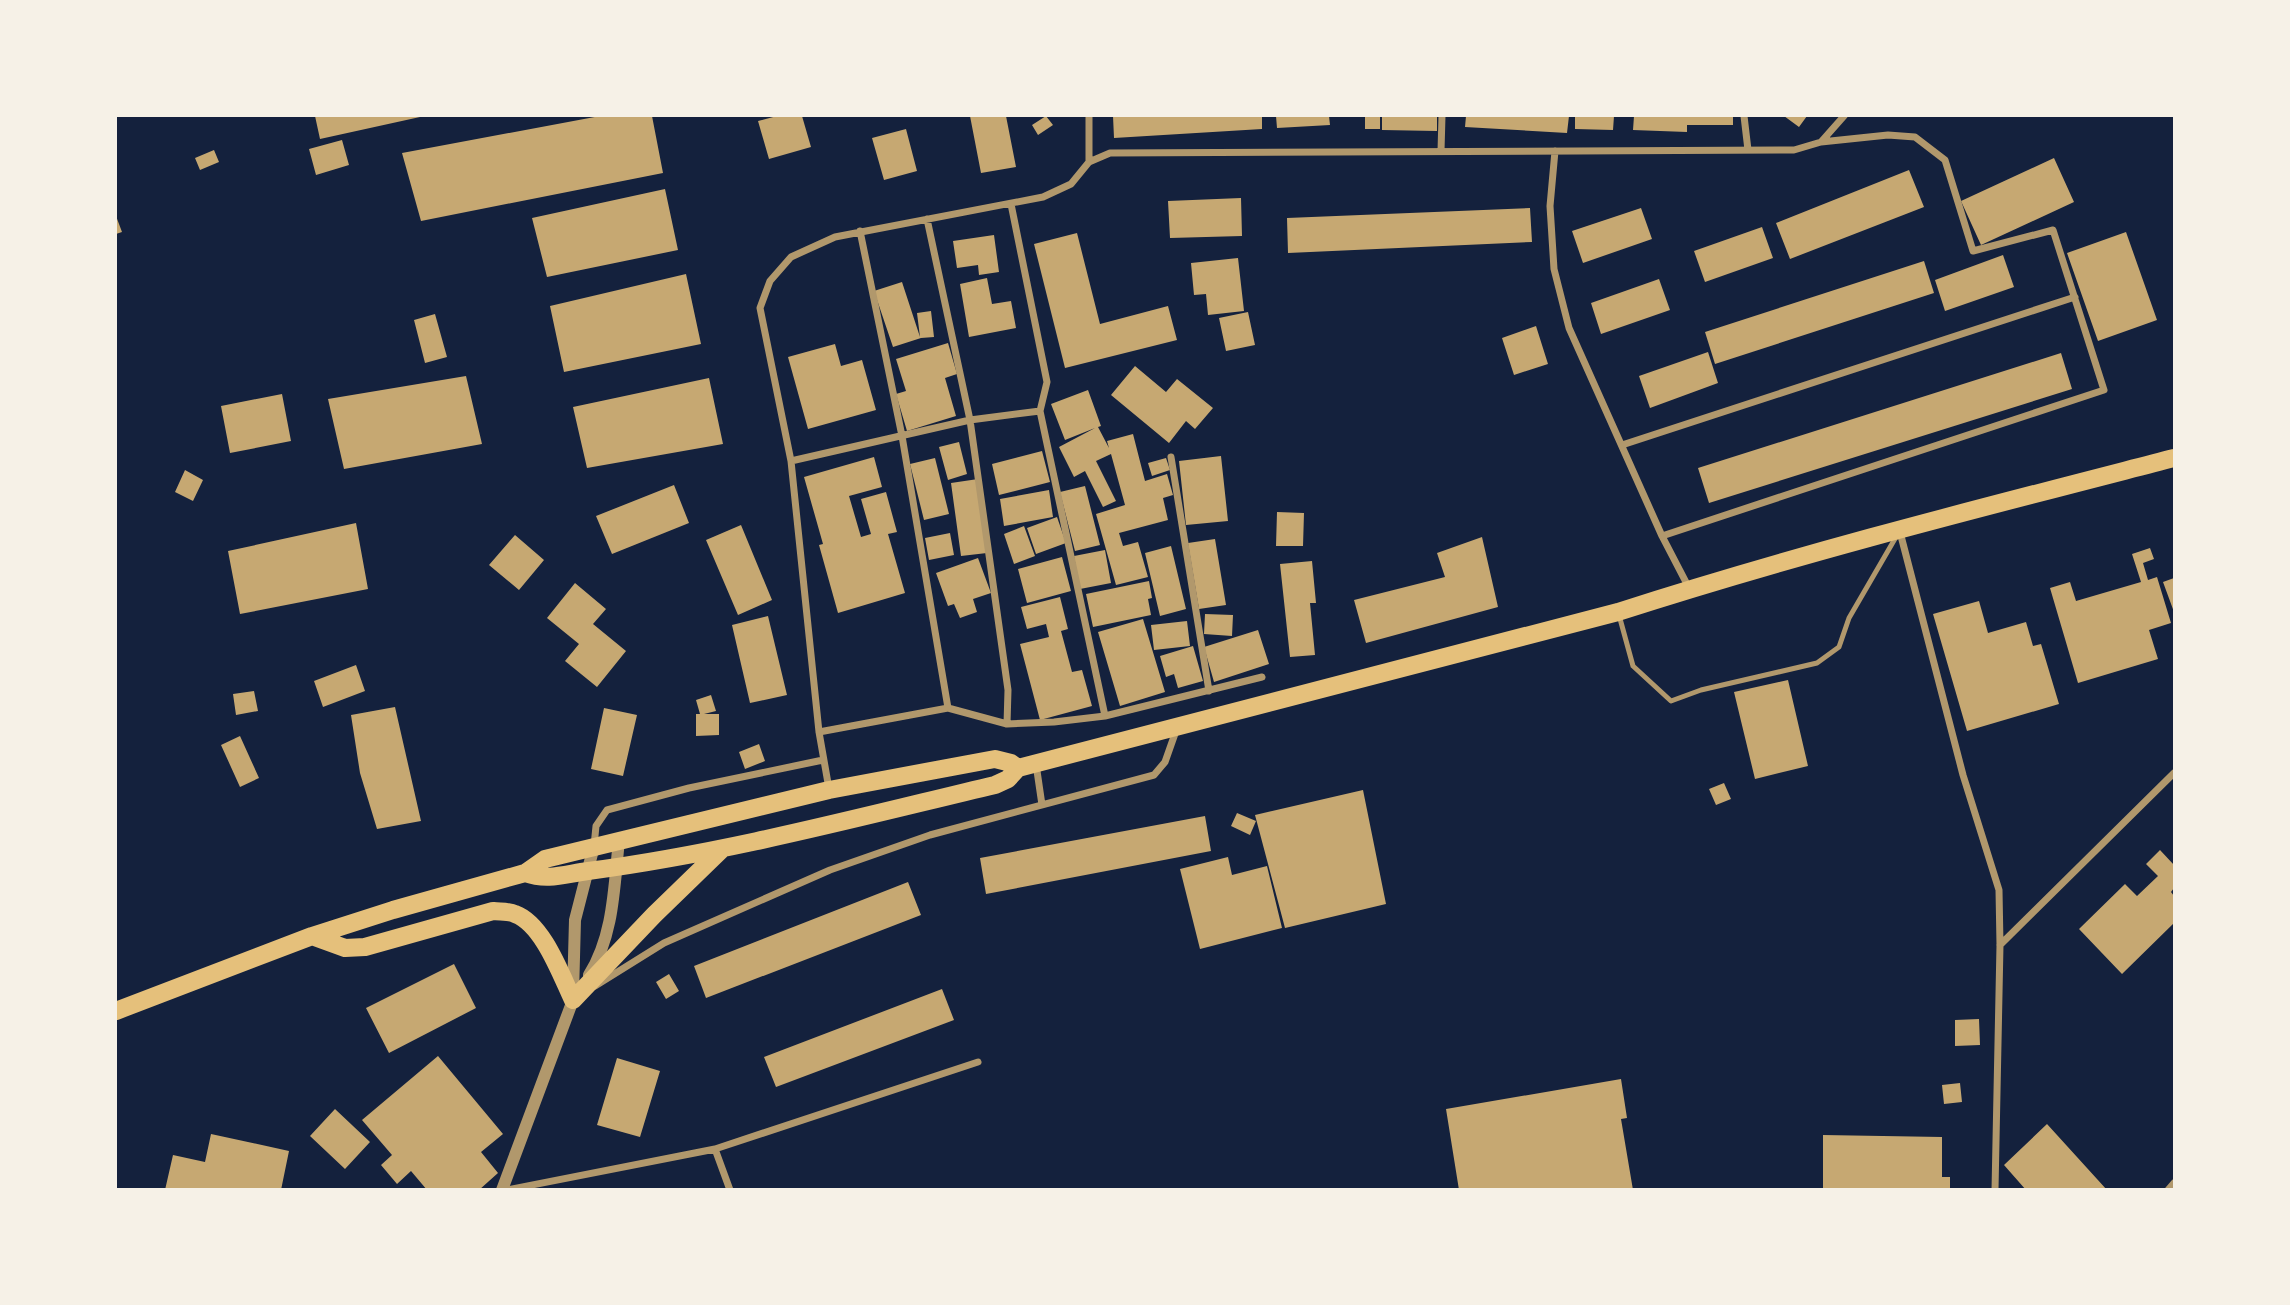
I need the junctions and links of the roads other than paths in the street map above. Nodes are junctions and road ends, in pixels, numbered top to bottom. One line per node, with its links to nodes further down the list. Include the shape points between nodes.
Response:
1 (1089, 116): 9 (street)
2 (1442, 116): 7 (street)
3 (1744, 116): 6 (street)
4 (1844, 116): 5 (street)
5 (1821, 142): 6 (street, via 1794,150); 13 (street, via 1915,137 1945,160 1973,251 2053,230)
6 (1748, 150): 8 (street)
7 (1441, 151): 8 (street); 9 (street, via 1110,153)
8 (1555, 151): 17 (street, via 1550,206 1555,269 1569,328)
9 (1089, 162): 10 (street, via 1071,184 1044,197)
10 (1011, 204): 11 (street); 14 (street, via 1048,382)
11 (927, 219): 12 (street); 15 (street)
12 (860, 231): 16 (street); 20 (street, via 791,257 770,281 760,308)
13 (2075, 297): 17 (street); 22 (street, via 2104,390)
14 (1040, 411): 15 (street); 28 (street)
15 (971, 420): 16 (street); 29 (street, via 1008,690)
16 (902, 436): 20 (street); 27 (street)
17 (1622, 446): 22 (street)
18 (1171, 457): 26 (street)
19 (2175, 458): 21 (main road)
20 (790, 461): 31 (street)
21 (1900, 530): 23 (main road); 24 (lane, via 1849,618 1839,647 1817,663 1671,701 1633,666); 45 (street, via 1963,775 1999,890)
22 (1662, 536): 23 (street)
23 (1690, 589): 24 (main road)
24 (1618, 612): 30 (main road)
25 (1262, 677): 26 (street)
26 (1209, 691): 28 (street)
27 (948, 708): 29 (street); 31 (street)
28 (1105, 716): 29 (street)
29 (1007, 724)
30 (1177, 727): 33 (main road); 37 (street, via 1165,762 1154,775)
31 (819, 732): 32 (street)
32 (823, 760): 36 (street); 39 (street, via 607,810 596,826)
33 (1036, 764): 34 (main road); 37 (street)
34 (1018, 768): 36 (main road, via 995,759); 40 (main road, via 995,785)
35 (2175, 773): 45 (street)
36 (829, 790): 38 (main road)
37 (1042, 805): 46 (street, via 930,835 830,870 664,943)
38 (619, 840): 39 (main road); 41 (street)
39 (594, 846): 42 (street); 43 (main road, via 545,859)
40 (722, 849): 41 (main road); 46 (main road)
41 (616, 869): 42 (main road); 46 (street, via 611,920 597,962)
42 (588, 871): 43 (main road, via 548,878); 46 (street, via 575,920)
43 (525, 873): 44 (main road)
44 (312, 936): 46 (main road, via 345,948 365,947 493,911 515,914 542,938); 47 (main road)
45 (2000, 945): 54 (street)
46 (573, 1000): 51 (street)
47 (116, 1011)
48 (978, 1062): 49 (street)
49 (715, 1149): 52 (street); 53 (street)
50 (2175, 1183): 55 (street)
51 (502, 1189)
52 (508, 1189)
53 (730, 1189)
54 (1995, 1189)
55 (2168, 1189)

